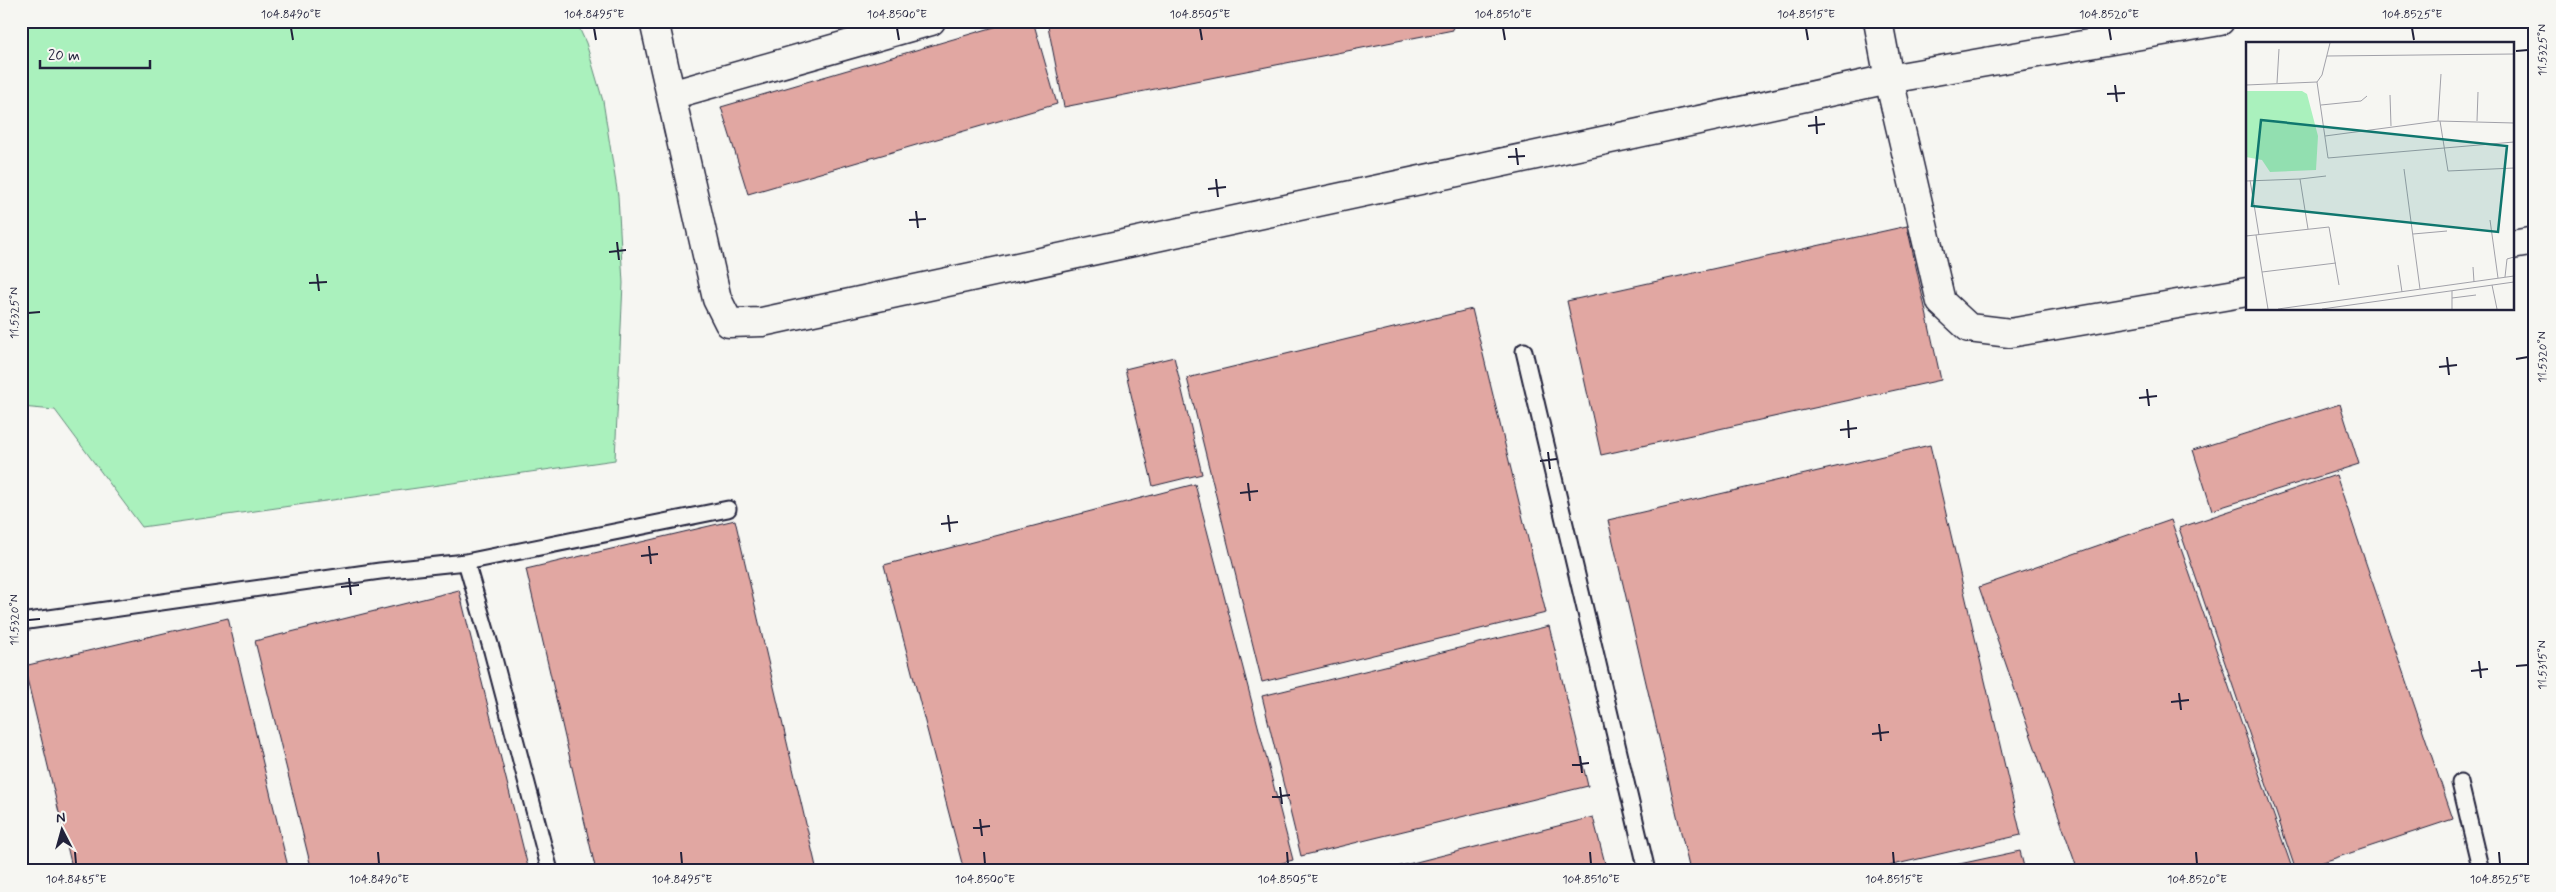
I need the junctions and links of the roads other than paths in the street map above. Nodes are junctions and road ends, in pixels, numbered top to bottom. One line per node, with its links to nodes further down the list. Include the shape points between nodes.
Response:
1 (654, 21): 6 (street)
2 (932, 21): 6 (street)
3 (1878, 21): 5 (street)
4 (2220, 21): 5 (street)
5 (1889, 79): 6 (street, via 762,322 729,324 717,300); 9 (street, via 1941,302 1969,328 2010,333)
6 (671, 95)
7 (2535, 241): 8 (street)
8 (2514, 245)
9 (2246, 292)
10 (1524, 351): 16 (lane)
11 (728, 509): 12 (lane)
12 (466, 562): 13 (lane, via 380,571); 15 (lane)
13 (21, 622)
14 (2460, 783): 17 (lane)
15 (550, 871)
16 (1647, 871)
17 (2481, 871)

